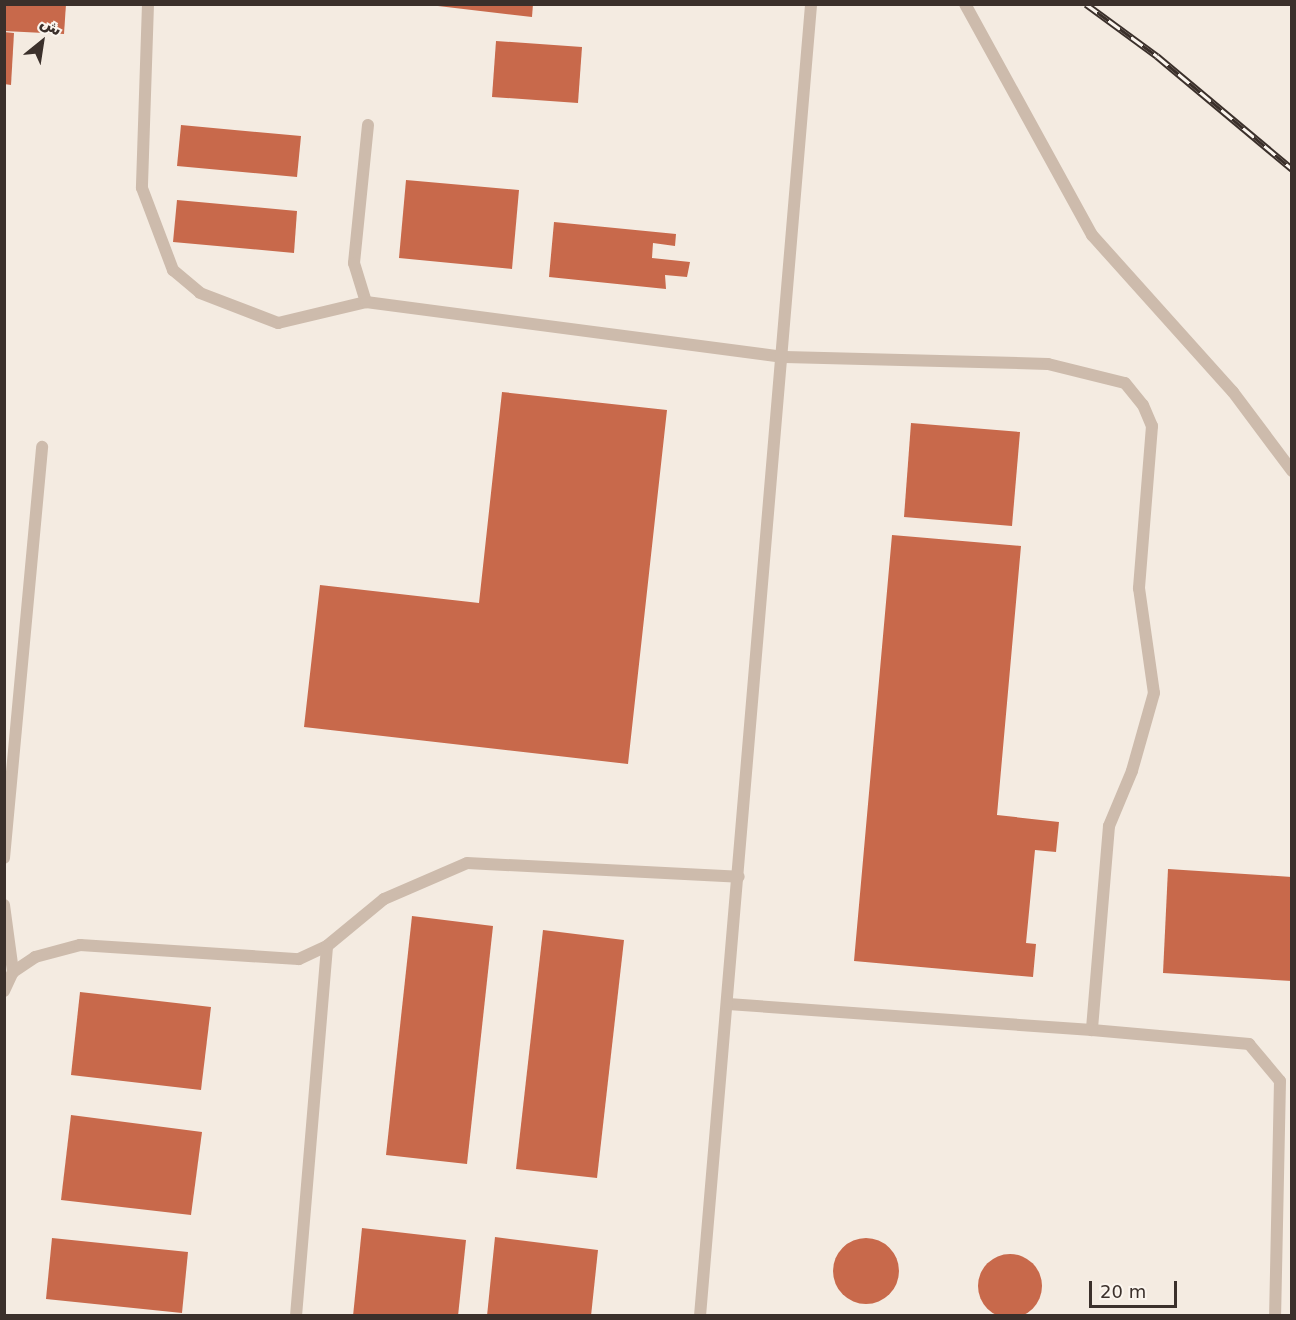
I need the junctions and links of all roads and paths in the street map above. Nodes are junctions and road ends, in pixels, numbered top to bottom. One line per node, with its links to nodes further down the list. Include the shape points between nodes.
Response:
1 (148, 4): 5 (lane, via 142,188 173,270 200,293 278,323)
2 (811, 4): 6 (lane)
3 (965, 4): 8 (lane, via 1092,235 1233,392)
4 (369, 125): 5 (lane, via 354,263)
5 (366, 302): 6 (lane)
6 (785, 357): 10 (lane); 16 (lane, via 1048,364 1125,383 1143,405 1152,426 1138,588 1154,693 1132,771 1109,826)
7 (42, 447): 9 (lane)
8 (1292, 471)
9 (4, 858)
10 (739, 877): 12 (lane, via 467,863 384,899); 15 (lane)
11 (4, 905): 13 (lane)
12 (327, 946): 13 (lane, via 299,959 80,945 35,957); 17 (lane)
13 (13, 972): 14 (lane)
14 (4, 991)
15 (728, 1004): 16 (lane); 18 (lane)
16 (1092, 1030): 19 (lane, via 1249,1044 1280,1081)
17 (296, 1316)
18 (700, 1316)
19 (1275, 1316)

